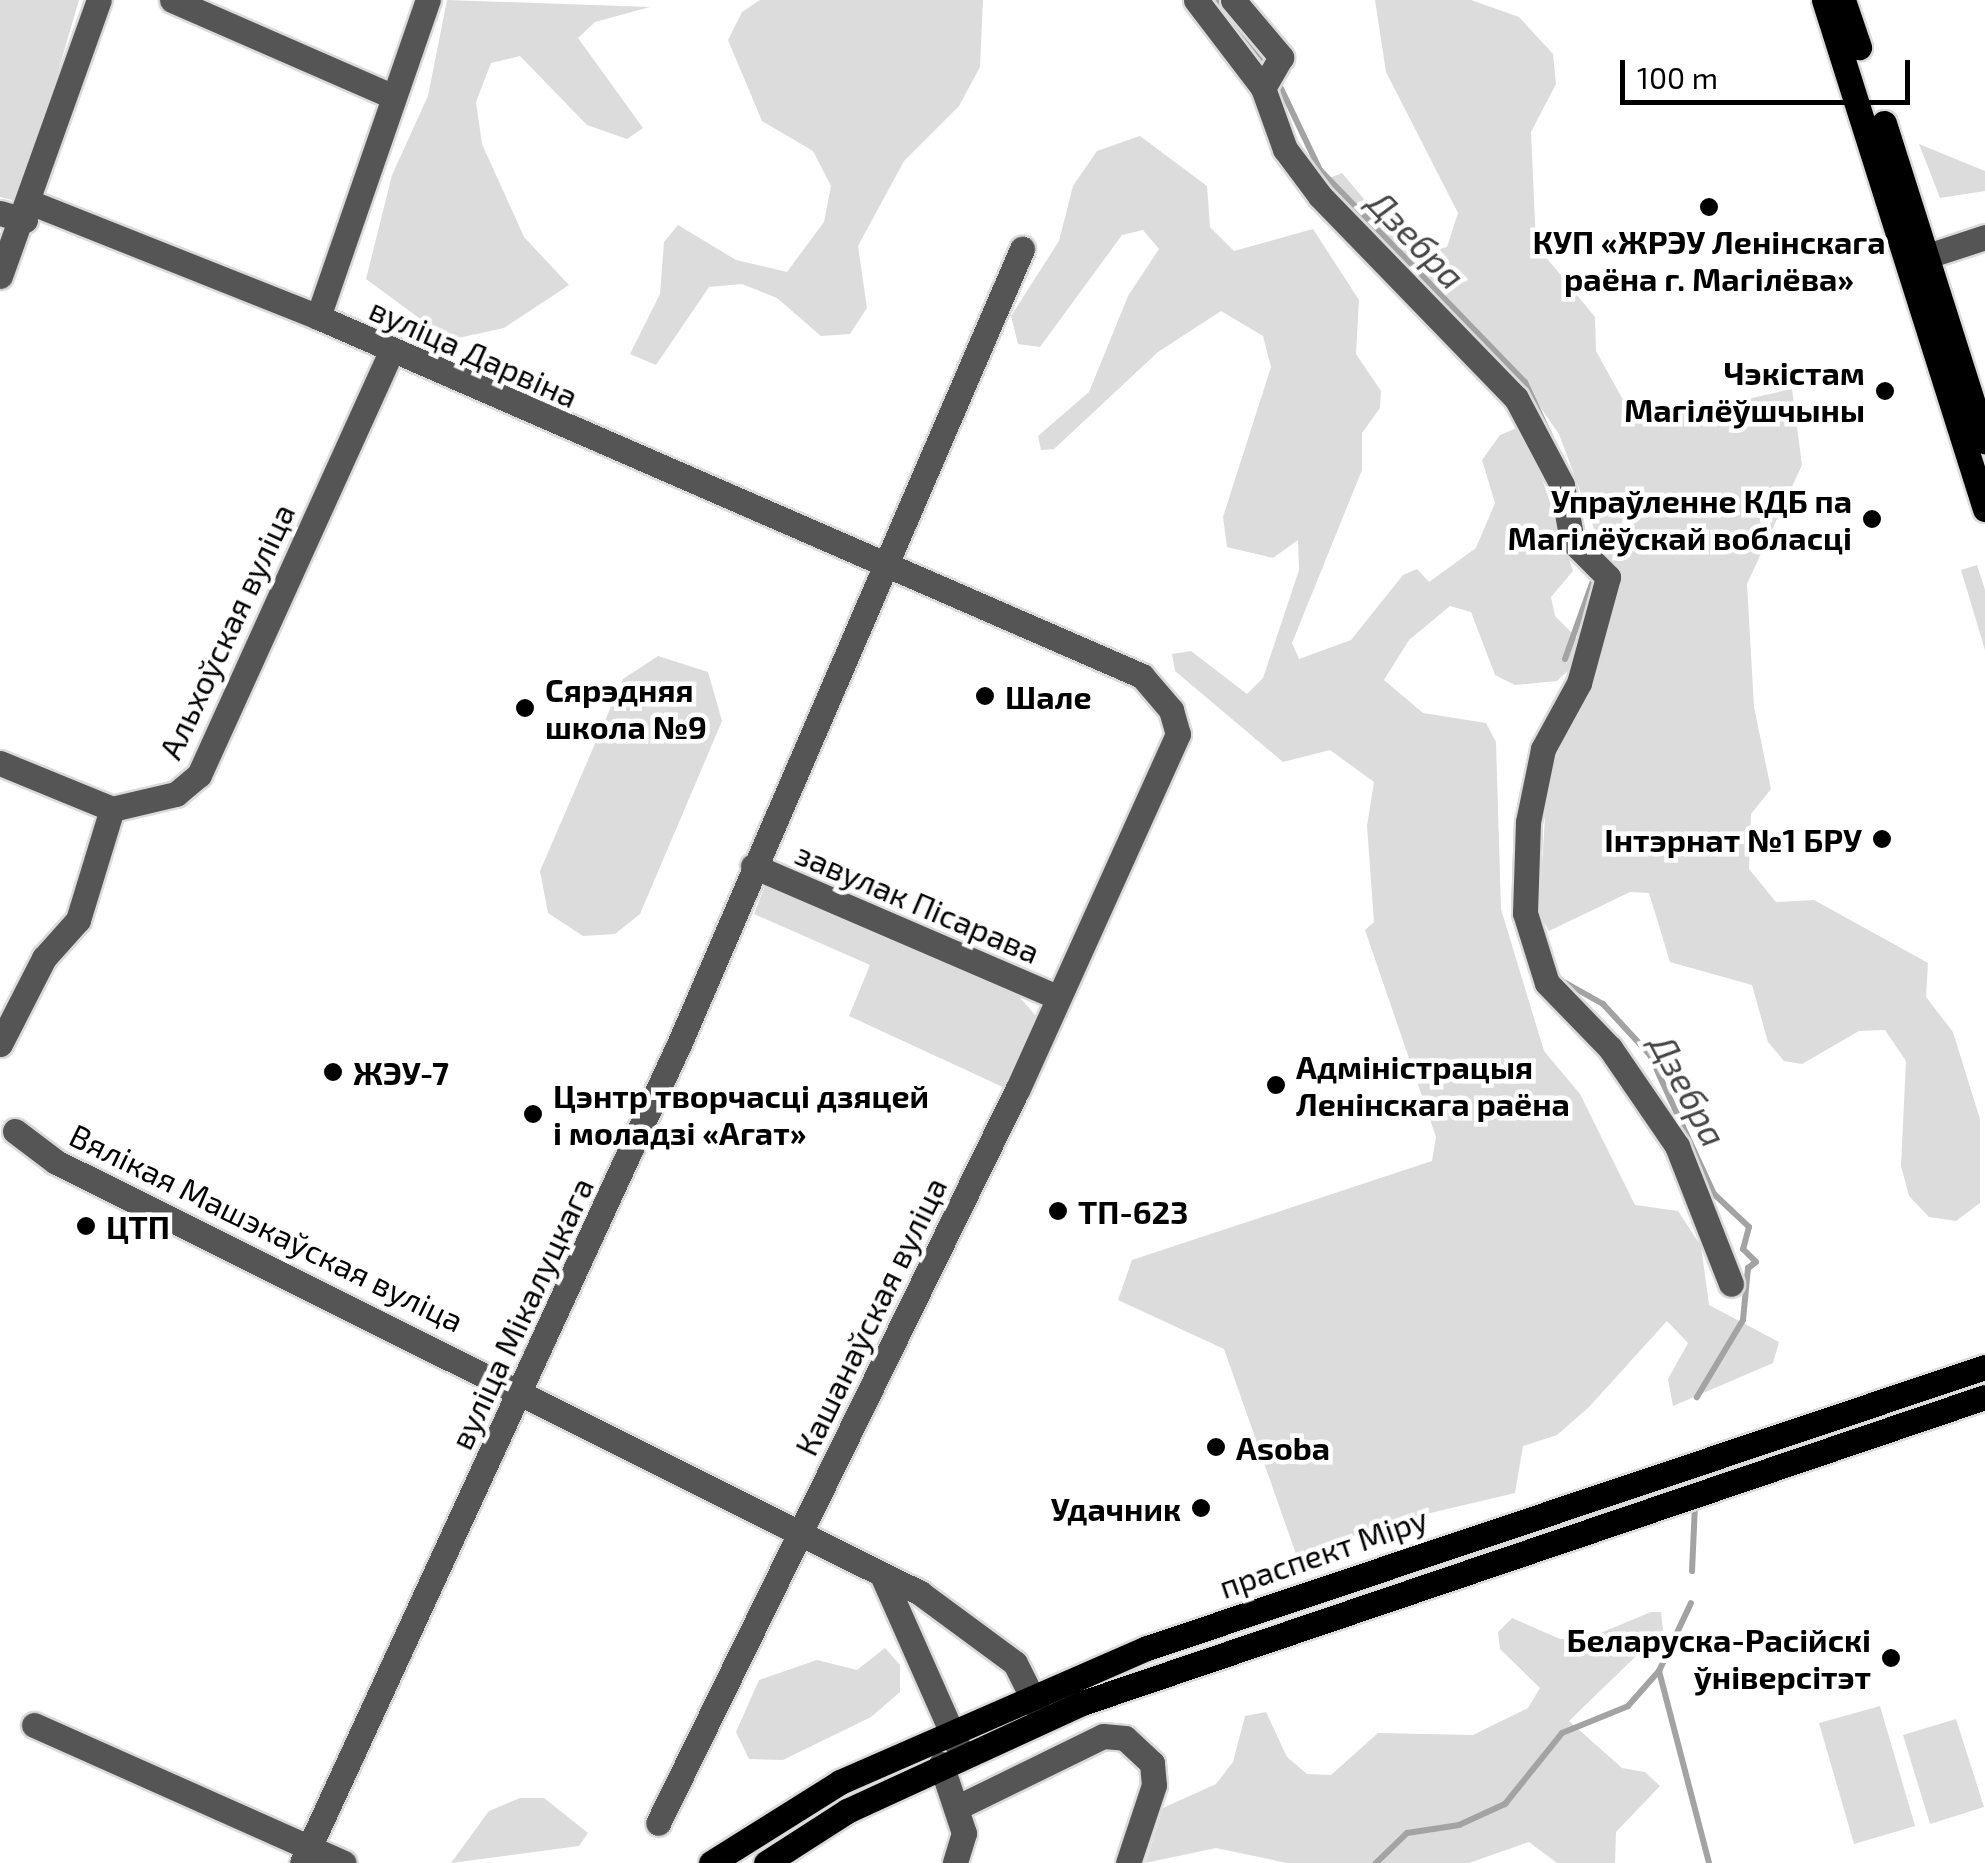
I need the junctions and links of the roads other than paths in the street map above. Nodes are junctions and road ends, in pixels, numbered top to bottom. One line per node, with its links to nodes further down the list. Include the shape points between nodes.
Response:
1 (99, 0): 11 (street)
2 (172, 0): 9 (street)
3 (428, 0): 9 (street)
4 (1196, 0): 8 (street)
5 (1233, 0): 8 (street, via 1281,57)
6 (1824, 0): 14 (main road)
7 (1843, 0): 14 (main road)
8 (1263, 88): 28 (street, via 1285,149 1320,196 1516,398 1562,485 1572,541 1608,577 1579,683 1543,749 1528,822 1526,912 1547,983 1610,1048 1677,1146)
9 (389, 95): 16 (street)
10 (0, 212): 11 (street, вуліца Дарвіна)
11 (29, 212): 15 (street); 16 (street, вуліца Дарвіна)
12 (1985, 237): 14 (street)
13 (1022, 249): 20 (street)
14 (1919, 259): 18 (main road); 19 (main road)
15 (0, 276)
16 (318, 317): 17 (street, вуліца Дарвіна)
17 (390, 353): 20 (street, вуліца Дарвіна); 23 (street, Альхоўская вуліца, via 199,775 176,794)
18 (1985, 441)
19 (1985, 509)
20 (886, 566): 21 (street, вуліца Дарвіна); 24 (street, вуліца Мікалуцкага)
21 (1142, 676): 25 (street, Кашанаўская вуліца, via 1159,687 1178,734)
22 (0, 763): 23 (street)
23 (112, 809): 26 (street, via 78,920 44,958)
24 (753, 866): 25 (street, завулак Пісарава); 30 (street, вуліца Мікалуцкага)
25 (1056, 997): 33 (street, Кашанаўская вуліца)
26 (0, 1044)
27 (15, 1130): 30 (street, Вялікая Машэкаўская вуліца, via 56,1162)
28 (1730, 1284)
29 (1985, 1368): 32 (main road, праспект Міру)
30 (523, 1391): 33 (street, Вялікая Машэкаўская вуліца); 42 (street, вуліца Мікалуцкага)
31 (1985, 1397): 32 (main road, праспект Міру)
32 (1874, 1418): 35 (main road, праспект Міру, via 1531,1516); 36 (main road, праспект Міру)
33 (806, 1530): 34 (street, Вялікая Машэкаўская вуліца, via 882,1575); 41 (street, Кашанаўская вуліца)
34 (911, 1603): 35 (street, Вялікая Машэкаўская вуліца, via 1015,1663); 38 (street)
35 (1033, 1693): 36 (street, Вялікая Машэкаўская вуліца); 38 (main road, праспект Міру)
36 (1043, 1720): 39 (main road, праспект Міру)
37 (34, 1725): 42 (street)
38 (949, 1731): 39 (street); 44 (main road, праспект Міру, via 840,1782)
39 (952, 1759): 40 (street); 45 (main road, праспект Міру)
40 (958, 1807): 46 (street, via 964,1833); 47 (street, via 1102,1736 1125,1738 1152,1763 1154,1785)
41 (658, 1823)
42 (306, 1854): 43 (street)
43 (344, 1863)
44 (711, 1863)
45 (766, 1863)
46 (956, 1863)
47 (1128, 1863)

